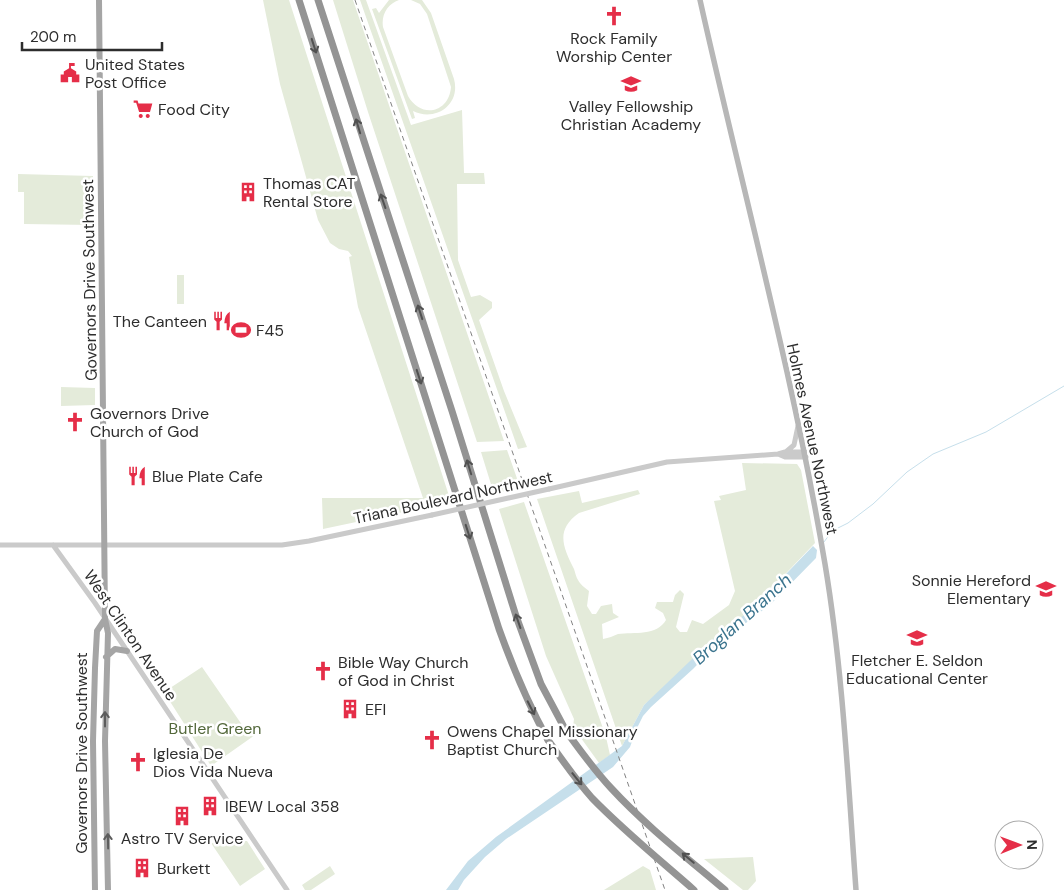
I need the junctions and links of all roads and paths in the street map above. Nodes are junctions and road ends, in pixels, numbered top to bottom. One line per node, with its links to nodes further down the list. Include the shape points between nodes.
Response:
1 (99, 0): 9 (main road, Governors Drive Southwest)
2 (299, 0): 18 (highway, one-way to 18, bridge, via 499,629 530,707 548,740 592,797)
3 (318, 0): 19 (highway, one-way to 3, bridge, via 621,799 566,731 544,691)
4 (700, 0): 5 (main road, Holmes Avenue Northwest)
5 (798, 426): 6 (street, via 794,445); 8 (main road, Holmes Avenue Northwest)
6 (785, 452): 7 (street, Triana Boulevard Northwest); 8 (street, Triana Boulevard Northwest)
7 (778, 454): 8 (street, via 784,457); 9 (street, Triana Boulevard Northwest, bridge, via 667,462 309,542 282,545)
8 (806, 455): 20 (main road, Holmes Avenue Northwest, via 834,629 844,717)
9 (104, 544): 11 (street, Triana Boulevard Northwest); 12 (main road, Governors Drive Southwest)
10 (0, 545): 11 (street, Triana Boulevard Northwest)
11 (53, 545): 12 (street, West Clinton Avenue)
12 (105, 619): 13 (street, West Clinton Avenue); 14 (main road, Governors Drive Southwest, via 108,633); 15 (main road, Governors Drive Southwest, via 97,631 95,668)
13 (127, 651): 14 (main road, via 115,649); 17 (street, West Clinton Avenue)
14 (106, 657): 16 (main road, Governors Drive Southwest, one-way to 14)
15 (95, 890)
16 (108, 890)
17 (286, 890)
18 (694, 890)
19 (725, 890)
20 (856, 890)

